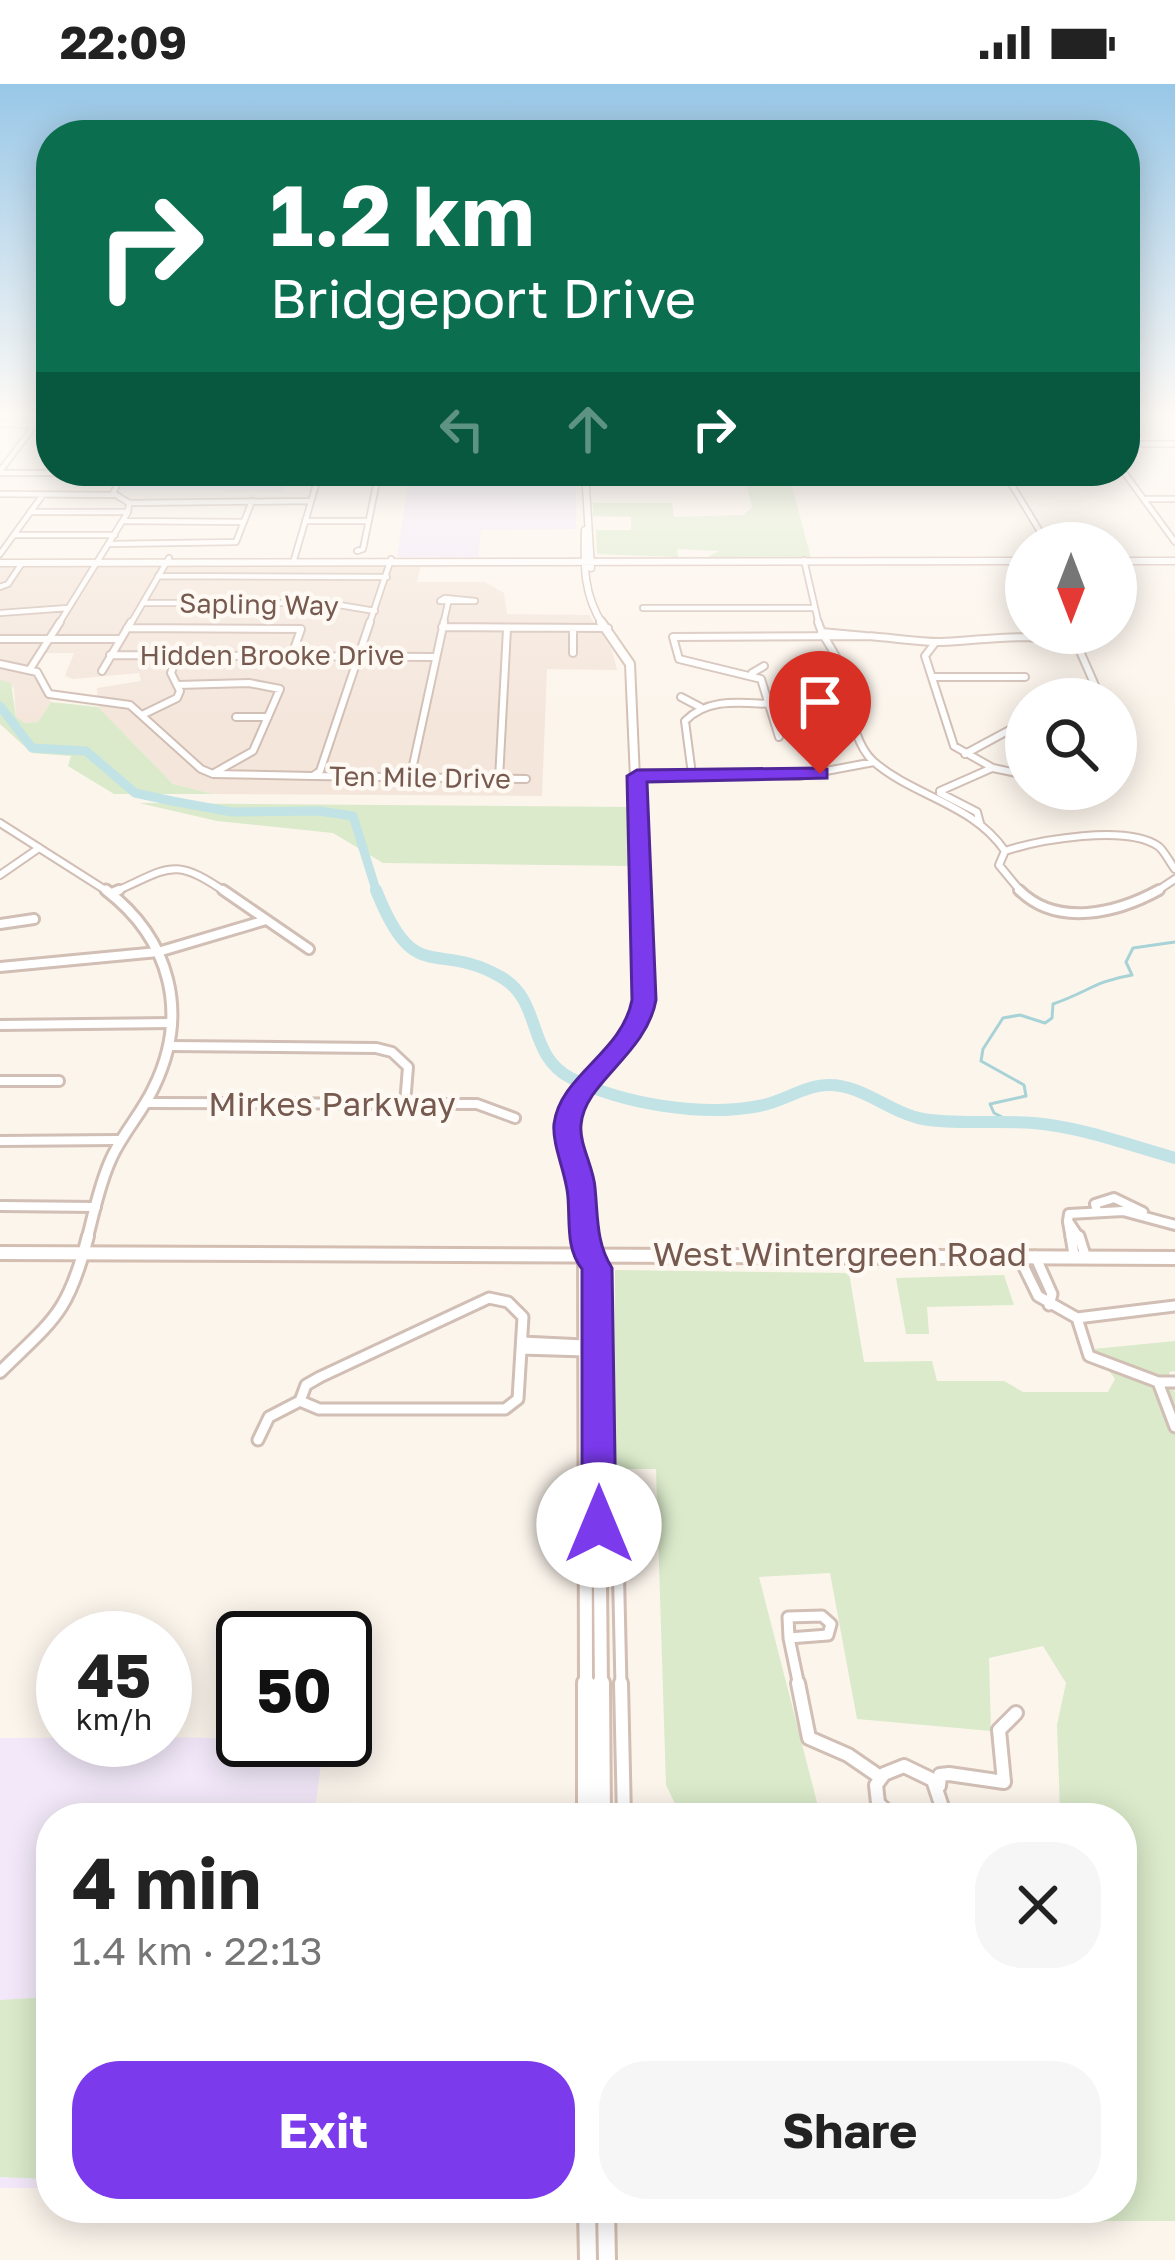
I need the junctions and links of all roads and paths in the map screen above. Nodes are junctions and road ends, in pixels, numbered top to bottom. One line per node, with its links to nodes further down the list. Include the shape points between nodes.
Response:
1 (27, 517): 12 (street)
2 (125, 517): 8 (street)
3 (246, 517): 11 (street)
4 (306, 517): 9 (street)
5 (370, 517): 10 (street)
6 (585, 517): 19 (main road)
7 (1157, 517): 14 (street)
8 (123, 521): 11 (street); 13 (street)
9 (305, 521): 10 (street); 22 (street)
10 (369, 521): 16 (street)
11 (244, 522): 15 (street, via 232,543)
12 (14, 535): 13 (street); 17 (street)
13 (115, 535): 15 (street)
14 (1175, 542)
15 (111, 544): 18 (street)
16 (357, 551)
17 (0, 558): 18 (main road); 27 (main road)
18 (95, 560): 21 (main road); 27 (main road); 33 (street)
19 (587, 560): 20 (main road); 23 (main road); 40 (main road, via 591,605)
20 (801, 560): 24 (main road); 35 (street)
21 (167, 561): 22 (main road); 28 (street)
22 (294, 561): 23 (main road)
23 (390, 561): 29 (street)
24 (1005, 561)
25 (1137, 561): 26 (main road)
26 (1175, 561)
27 (22, 563): 30 (street)
28 (158, 576): 29 (street); 31 (street)
29 (387, 577): 36 (street)
30 (0, 587)
31 (142, 603): 36 (street, Sapling Way); 39 (street)
32 (448, 603): 38 (street)
33 (68, 608): 37 (street); 45 (street)
34 (643, 608): 35 (street)
35 (814, 608): 43 (street)
36 (375, 610): 52 (street)
37 (0, 614)
38 (442, 627): 41 (street); 53 (street)
39 (127, 628): 46 (street); 51 (street, via 302,631)
40 (608, 628): 42 (street); 78 (main road, via 630,664)
41 (507, 629): 42 (street); 80 (street)
42 (573, 629): 48 (street)
43 (821, 634): 47 (street); 58 (street, via 673,637 675,655 690,664); 72 (street)
44 (0, 639): 45 (street)
45 (50, 639): 46 (street); 56 (street)
46 (120, 639): 49 (street)
47 (937, 643): 59 (street, via 925,656); 61 (street, via 1071,644)
48 (573, 653)
49 (110, 655): 50 (street, Hidden Brooke Drive); 57 (street)
50 (177, 655): 51 (street, Hidden Brooke Drive); 62 (street)
51 (292, 656): 52 (street, Hidden Brooke Drive)
52 (360, 656): 53 (street, Hidden Brooke Drive); 77 (street)
53 (434, 657): 79 (street)
54 (0, 664): 56 (street)
55 (764, 666): 58 (street)
56 (30, 670): 66 (street, via 49,694 116,700)
57 (102, 671)
58 (752, 673): 64 (street)
59 (932, 676): 60 (street); 71 (street, via 954,746)
60 (1025, 677)
61 (1092, 678)
62 (177, 685): 66 (street, via 171,704); 68 (street, via 276,684)
63 (681, 697): 65 (street)
64 (772, 704): 65 (street); 70 (street)
65 (701, 708): 76 (street, via 685,722)
66 (142, 715): 75 (street)
67 (236, 716): 68 (street)
68 (268, 717): 75 (street, via 254,751)
69 (1005, 732): 71 (street)
70 (779, 737)
71 (964, 754): 73 (street)
72 (874, 763): 76 (street, via 799,776); 82 (street)
73 (993, 768): 74 (street); 82 (street)
74 (1005, 771)
75 (213, 774): 77 (street, Ten Mile Drive)
76 (692, 774): 78 (street)
77 (316, 775): 79 (street, Ten Mile Drive)
78 (637, 775): 113 (main road, via 644,1000 635,1031 574,1102 567,1138 579,1170)
79 (410, 779): 80 (street, Ten Mile Drive)
80 (500, 779): 81 (street, Ten Mile Drive)
81 (526, 779)
82 (934, 793): 84 (street)
83 (0, 823): 86 (street)
84 (994, 835): 85 (street); 87 (street)
85 (1026, 842): 87 (street); 88 (street, via 1144,840 1168,853)
86 (39, 848): 89 (street); 91 (street)
87 (1005, 851): 90 (street, via 999,865 1025,898 1055,911 1139,901)
88 (1175, 869)
89 (0, 875)
90 (1175, 879)
91 (112, 893): 93 (street, via 182,866); 96 (street, via 142,918)
92 (34, 919): 94 (street)
93 (266, 920): 95 (street); 96 (street)
94 (0, 924)
95 (308, 949)
96 (158, 952): 97 (street); 98 (street, via 176,1000)
97 (0, 967)
98 (173, 1022): 99 (street); 100 (street)
99 (0, 1025)
100 (168, 1046): 103 (street); 104 (street, via 392,1052 409,1073)
101 (0, 1081): 102 (street)
102 (59, 1081)
103 (146, 1103): 104 (street, Mirkes Parkway); 106 (street)
104 (406, 1104): 105 (street, Mirkes Parkway, via 477,1104)
105 (515, 1118)
106 (118, 1140): 107 (street); 109 (street)
107 (0, 1141)
108 (0, 1206): 109 (street)
109 (96, 1207): 112 (street)
110 (1175, 1225): 116 (street, via 1144,1213 1069,1214)
111 (0, 1253): 112 (main road, West Wintergreen Road)
112 (81, 1253): 113 (main road, West Wintergreen Road); 123 (street, via 51,1326)
113 (586, 1254): 114 (main road, West Wintergreen Road); 122 (main road, via 597,1268)
114 (1018, 1254): 115 (main road, West Wintergreen Road); 118 (street, via 1030,1286)
115 (1035, 1254): 116 (main road, West Wintergreen Road); 118 (street)
116 (1079, 1255): 117 (main road, West Wintergreen Road)
117 (1175, 1258)
118 (1049, 1305): 120 (street)
119 (1175, 1306): 120 (street)
120 (1077, 1318): 124 (street, via 1089,1356)
121 (522, 1346): 122 (street); 126 (street, via 518,1399 506,1408 319,1409); 126 (street, via 523,1317 515,1307 476,1300 345,1361 306,1385)
122 (591, 1349): 129 (main road)
123 (0, 1372)
124 (1159, 1382): 125 (street); 127 (street)
125 (1175, 1382)
126 (300, 1401): 128 (street, via 269,1417)
127 (1175, 1427)
128 (258, 1440)
129 (591, 1454): 130 (main road); 134 (main road)
130 (599, 1483): 134 (main road); 138 (street, via 624,1492 617,1508)
131 (789, 1638): 133 (street, via 809,1738)
132 (1016, 1713): 135 (street, via 999,1730 1004,1782 951,1772 940,1775)
133 (880, 1777): 135 (street, via 905,1765); 139 (street)
134 (594, 1786): 136 (main road); 137 (main road)
135 (939, 1786): 140 (street)
136 (590, 1803)
137 (598, 1803)
138 (624, 1803)
139 (881, 1803)
140 (941, 1803)
141 (587, 2223): 143 (main road)
142 (606, 2223): 144 (main road)
143 (588, 2260)
144 (607, 2260)

